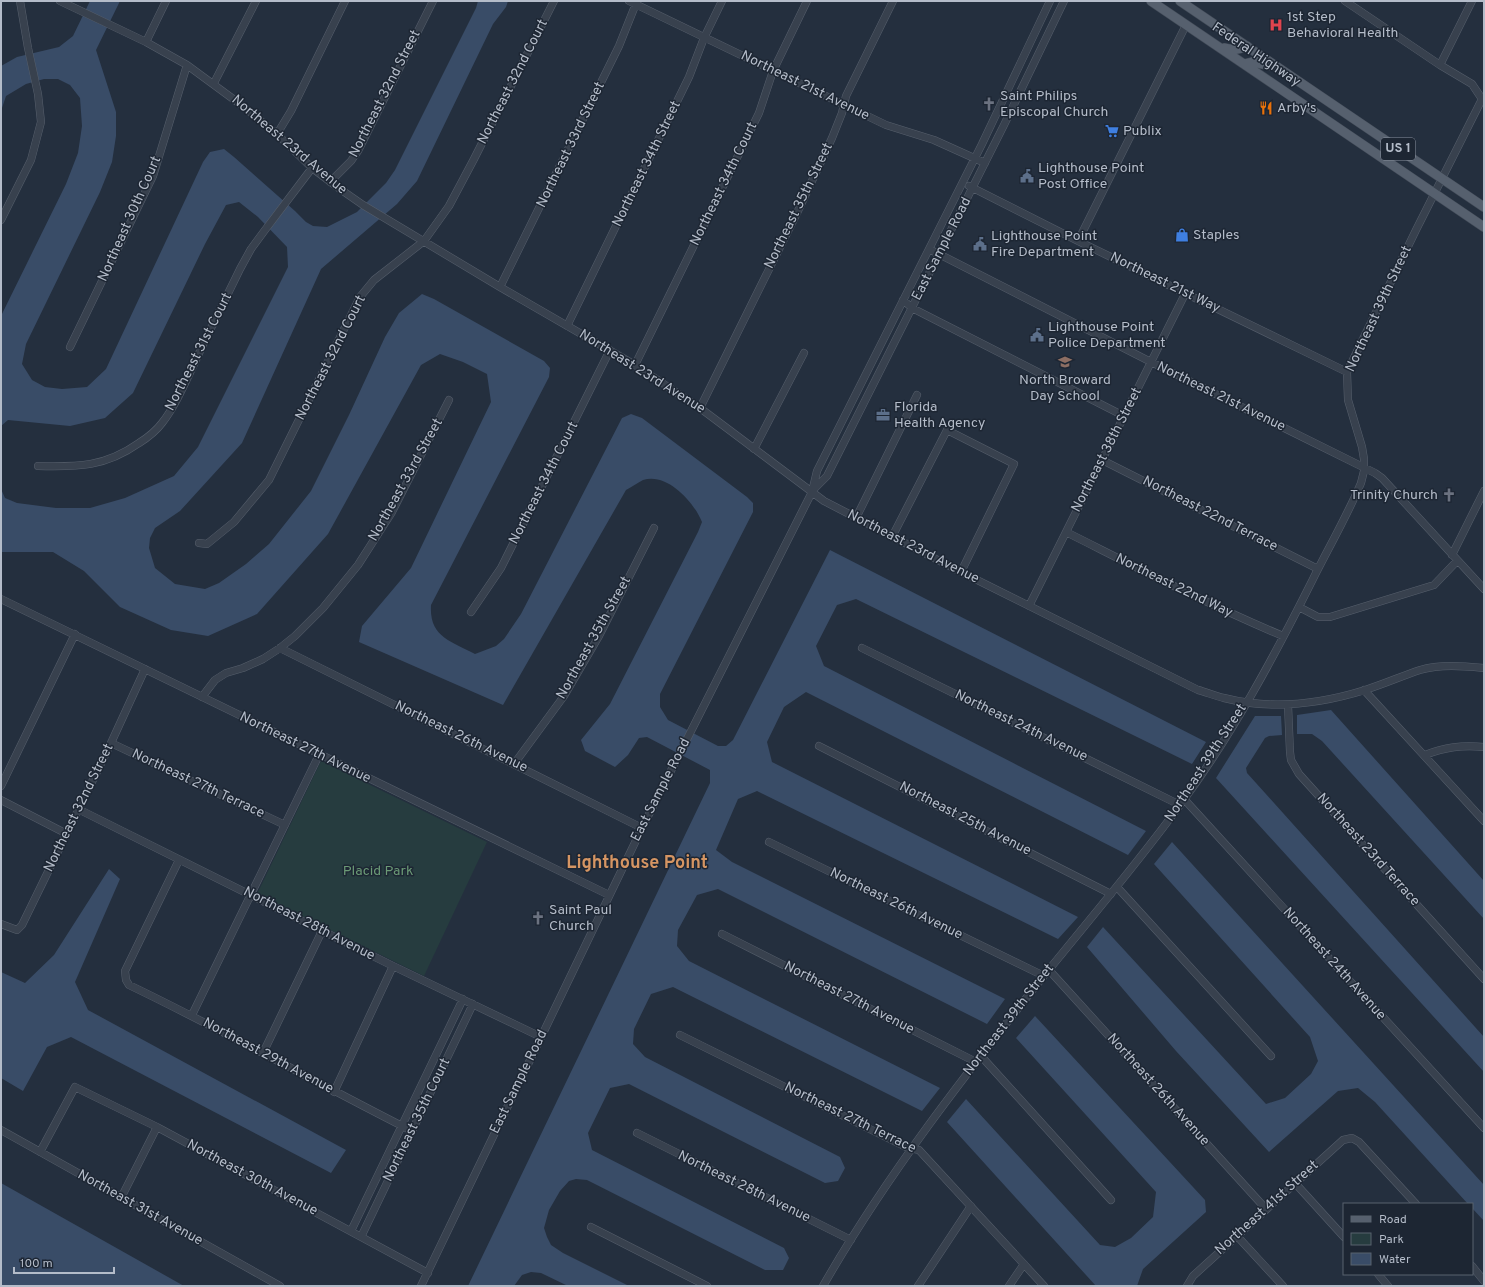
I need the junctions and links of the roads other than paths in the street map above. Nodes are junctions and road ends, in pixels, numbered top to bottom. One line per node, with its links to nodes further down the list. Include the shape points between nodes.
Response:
1 (20, 1): 43 (street, via 41,122 31,160)
2 (60, 1): 20 (street, Northeast 23rd Avenue)
3 (166, 1): 20 (street)
4 (256, 1): 28 (street)
5 (345, 1): 33 (street, via 291,112)
6 (432, 1): 38 (street, Northeast 32nd Street, via 358,151)
7 (554, 1): 45 (street, Northeast 32nd Court, via 458,191)
8 (722, 1): 19 (street, Northeast 34th Street)
9 (807, 1): 27 (street, Northeast 34th Court)
10 (893, 1): 30 (street, Northeast 35th Street)
11 (1050, 1): 31 (street, East Sample Road)
12 (1064, 1): 32 (street, East Sample Road)
13 (1151, 1): 18 (main road, Federal Highway / US 1)
14 (1180, 1): 21 (main road, Federal Highway / US 1)
15 (1345, 1): 25 (street)
16 (1472, 1): 25 (street)
17 (634, 2): 19 (street, Northeast 21st Avenue); 49 (street, Northeast 33rd Street, via 619,46)
18 (1186, 25): 22 (main road, Federal Highway / US 1); 46 (street)
19 (704, 38): 27 (street, Northeast 21st Avenue); 53 (street, Northeast 34th Street, via 689,77)
20 (146, 42): 24 (street, Northeast 23rd Avenue)
21 (1247, 46): 22 (main road, via 1233,50); 26 (main road, Federal Highway / US 1)
22 (1220, 48): 23 (main road, Federal Highway / US 1)
23 (1244, 64): 26 (main road, via 1256,63); 41 (main road, Federal Highway / US 1)
24 (188, 65): 28 (street, Northeast 23rd Avenue); 54 (street, Northeast 30th Court, via 152,176)
25 (1440, 65): 29 (street, via 1472,84)
26 (1278, 67): 37 (main road, Federal Highway / US 1)
27 (773, 71): 30 (street, Northeast 21st Avenue); 58 (street, Northeast 34th Court, via 759,113)
28 (214, 83): 33 (street, Northeast 23rd Avenue)
29 (1483, 99): 37 (street, Northeast 39th Street)
30 (843, 104): 34 (street, Northeast 21st Avenue, via 896,129 934,140); 62 (street, Northeast 35th Street, via 832,138)
31 (998, 113): 32 (street, via 1000,122); 34 (street, East Sample Road)
32 (1004, 125): 35 (street, East Sample Road)
33 (277, 134): 36 (street, Northeast 23rd Avenue)
34 (975, 159): 35 (street, Northeast 21st Avenue); 39 (street, East Sample Road)
35 (985, 163): 40 (street, East Sample Road)
36 (312, 168): 38 (street, Northeast 23rd Avenue); 68 (street, Northeast 31st Court, via 265,230 240,269 176,402 161,424 144,440 107,460 76,467)
37 (1441, 179): 41 (street, Northeast 39th Street); 42 (main road, Federal Highway / US 1)
38 (330, 182): 45 (street, Northeast 23rd Avenue)
39 (962, 183): 40 (street, Northeast 21st Way); 47 (street, East Sample Road)
40 (972, 188): 46 (street, Northeast 21st Way); 48 (street, East Sample Road)
41 (1434, 193): 44 (main road, Federal Highway / US 1); 59 (street, Northeast 39th Street)
42 (1484, 207)
43 (1, 220)
44 (1484, 227)
45 (424, 241): 49 (street, Northeast 23rd Avenue); 76 (street, Northeast 32nd Court, via 374,280 360,297 269,480 234,522 207,544)
46 (1078, 241): 50 (street, Northeast 21st Way)
47 (929, 249): 48 (street, Northeast 21st Avenue); 51 (street, East Sample Road)
48 (939, 254): 52 (street, East Sample Road); 57 (street, Northeast 21st Avenue)
49 (500, 287): 53 (street, Northeast 23rd Avenue)
50 (1186, 294): 57 (street, Northeast 38th Street); 59 (street, Northeast 21st Way)
51 (903, 300): 52 (street); 64 (street, East Sample Road)
52 (912, 308): 63 (street); 65 (street, East Sample Road)
53 (567, 326): 55 (street, Northeast 23rd Avenue)
54 (70, 347)
55 (610, 350): 58 (street, Northeast 23rd Avenue); 85 (street, Northeast 34th Court, via 501,568)
56 (804, 352): 66 (street)
57 (1151, 362): 63 (street, Northeast 38th Street); 69 (street, Northeast 21st Avenue)
58 (635, 365): 62 (street, Northeast 23rd Avenue)
59 (1347, 372): 69 (street, Northeast 39th Street, via 1348,400 1362,447)
60 (917, 395): 72 (street)
61 (449, 400): 88 (street, Northeast 33rd Street, via 392,512 358,565 323,608)
62 (700, 408): 66 (street, Northeast 23rd Avenue)
63 (1124, 416): 67 (street, Northeast 38th Street)
64 (839, 427): 65 (street); 71 (street, East Sample Road, via 817,471)
65 (849, 432): 71 (street, East Sample Road, via 827,476)
66 (754, 449): 71 (street, Northeast 23rd Avenue)
67 (1102, 460): 74 (street, Northeast 38th Street); 79 (street, Northeast 22nd Terrace)
68 (38, 466)
69 (1364, 467): 77 (street, Northeast 21st Avenue, via 1382,478); 79 (street, Northeast 39th Street, via 1361,483)
70 (1484, 491): 77 (street)
71 (812, 492): 72 (street, Northeast 23rd Avenue); 108 (street, East Sample Road)
72 (856, 518): 75 (street, Northeast 23rd Avenue)
73 (654, 528): 101 (street, Northeast 35th Street, via 599,636 564,696)
74 (1066, 532): 83 (street, Northeast 38th Street); 87 (street, Northeast 22nd Way, via 1234,616)
75 (892, 537): 80 (street, Northeast 23rd Avenue); 80 (street, via 947,430 1014,464)
76 (199, 543)
77 (1452, 554): 78 (street, Northeast 21st Avenue)
78 (1457, 561): 81 (street, Northeast 21st Avenue); 84 (street, via 1434,585 1330,617 1318,616)
79 (1318, 569): 84 (street, Northeast 39th Street)
80 (961, 572): 83 (street, Northeast 23rd Avenue)
81 (1484, 589)
82 (2, 602): 86 (street, Northeast 27th Avenue)
83 (1029, 606): 94 (street, Northeast 23rd Avenue, via 1198,690)
84 (1299, 607): 87 (street, Northeast 39th Street)
85 (471, 612)
86 (75, 634): 91 (street, Northeast 27th Avenue); 102 (street)
87 (1283, 636): 94 (street, Northeast 39th Street)
88 (280, 648): 93 (street, Northeast 33rd Street, via 263,659 226,673 215,680); 101 (street, Northeast 26th Avenue)
89 (862, 648): 104 (street, Northeast 24th Avenue)
90 (1484, 668): 92 (street, via 1445,666 1421,670)
91 (145, 669): 93 (street, Northeast 27th Avenue); 96 (street, Northeast 32nd Street)
92 (1364, 690): 95 (street, via 1325,700); 100 (street)
93 (202, 697): 99 (street, Northeast 27th Avenue)
94 (1246, 702): 95 (street); 104 (street, Northeast 39th Street, via 1221,745)
95 (1288, 705): 122 (street, Northeast 23rd Terrace, via 1291,760 1299,774)
96 (111, 743): 105 (street, Northeast 32nd Street); 107 (street, Northeast 27th Terrace)
97 (819, 746): 113 (street, Northeast 25th Avenue)
98 (1484, 747): 100 (street, via 1451,747)
99 (319, 755): 107 (street); 115 (street, Northeast 27th Avenue)
100 (1425, 755): 106 (street)
101 (514, 764): 108 (street, Northeast 26th Avenue)
102 (1, 786)
103 (1, 800): 109 (street)
104 (1182, 802): 112 (street, Northeast 39th Street); 134 (street, Northeast 24th Avenue)
105 (78, 809): 109 (street, Northeast 32nd Street); 111 (street, Northeast 28th Avenue)
106 (1484, 821)
107 (285, 825): 114 (street)
108 (642, 828): 115 (street, East Sample Road)
109 (67, 834): 116 (street, Northeast 32nd Street, via 22,925 17,930)
110 (769, 842): 121 (street, Northeast 26th Avenue)
111 (179, 860): 114 (street, Northeast 28th Avenue); 125 (street, Northeast 29th Avenue, via 125,971 129,985)
112 (1117, 887): 113 (street, Northeast 39th Street); 129 (street)
113 (1111, 894): 120 (street, Northeast 39th Street)
114 (251, 895): 117 (street, Northeast 28th Avenue); 125 (street)
115 (609, 895): 127 (street, East Sample Road)
116 (1, 924)
117 (322, 931): 119 (street, Northeast 28th Avenue); 128 (street)
118 (722, 934): 130 (street, Northeast 27th Avenue)
119 (393, 966): 123 (street, Northeast 28th Avenue); 131 (street)
120 (1049, 970): 121 (street, Northeast 39th Street); 145 (street, Northeast 26th Avenue)
121 (1044, 976): 130 (street, Northeast 39th Street)
122 (1484, 979)
123 (463, 999): 124 (street, Northeast 28th Avenue); 133 (street, Northeast 35th Court)
124 (473, 1004): 127 (street, Northeast 28th Avenue); 136 (street, Northeast 35th Court)
125 (192, 1015): 128 (street, Northeast 29th Avenue)
126 (680, 1035): 138 (street, Northeast 27th Terrace, via 906,1147)
127 (541, 1037): 154 (street, East Sample Road)
128 (263, 1053): 131 (street, Northeast 29th Avenue)
129 (1271, 1056)
130 (978, 1059): 138 (street, Northeast 39th Street); 142 (street, Northeast 27th Avenue)
131 (334, 1092): 133 (street, Northeast 29th Avenue)
132 (157, 1126): 139 (street, Northeast 30th Avenue, via 74,1087); 141 (street); 147 (street, Northeast 30th Avenue)
133 (402, 1126): 136 (street, Northeast 29th Avenue); 147 (street, Northeast 35th Court)
134 (1484, 1128)
135 (1, 1130): 139 (street, Northeast 31st Avenue)
136 (412, 1131): 150 (street, Northeast 35th Court)
137 (637, 1133): 151 (street, Northeast 28th Avenue)
138 (912, 1147): 144 (street, Northeast 27th Terrace, via 919,1150); 151 (street, Northeast 39th Street)
139 (40, 1152): 141 (street, Northeast 31st Avenue)
140 (1295, 1183): 143 (street, Northeast 41st Street, via 1343,1140 1352,1138 1360,1142); 145 (street, Northeast 41st Street); 149 (street)
141 (121, 1198): 157 (street, Northeast 31st Avenue)
142 (1111, 1200)
143 (1415, 1203)
144 (971, 1206): 152 (street, Northeast 27th Terrace); 161 (street)
145 (1266, 1209): 148 (street, Northeast 41st Street)
146 (591, 1227): 159 (street)
147 (351, 1231): 150 (street, Northeast 30th Avenue)
148 (1237, 1236): 164 (street, Northeast 41st Street, via 1193,1276); 165 (street)
149 (1343, 1236)
150 (361, 1237): 154 (street, Northeast 30th Avenue)
151 (851, 1240): 160 (street, Northeast 39th Street)
152 (1024, 1264): 162 (street); 163 (street, Northeast 27th Terrace)
153 (1473, 1267): 156 (street)
154 (428, 1273): 158 (street, East Sample Road)
155 (1379, 1275): 166 (street)
156 (1484, 1281)
157 (280, 1286)
158 (421, 1286)
159 (707, 1286)
160 (823, 1286)
161 (918, 1286)
162 (1009, 1286)
163 (1044, 1286)
164 (1188, 1286)
165 (1283, 1286)
166 (1388, 1286)

